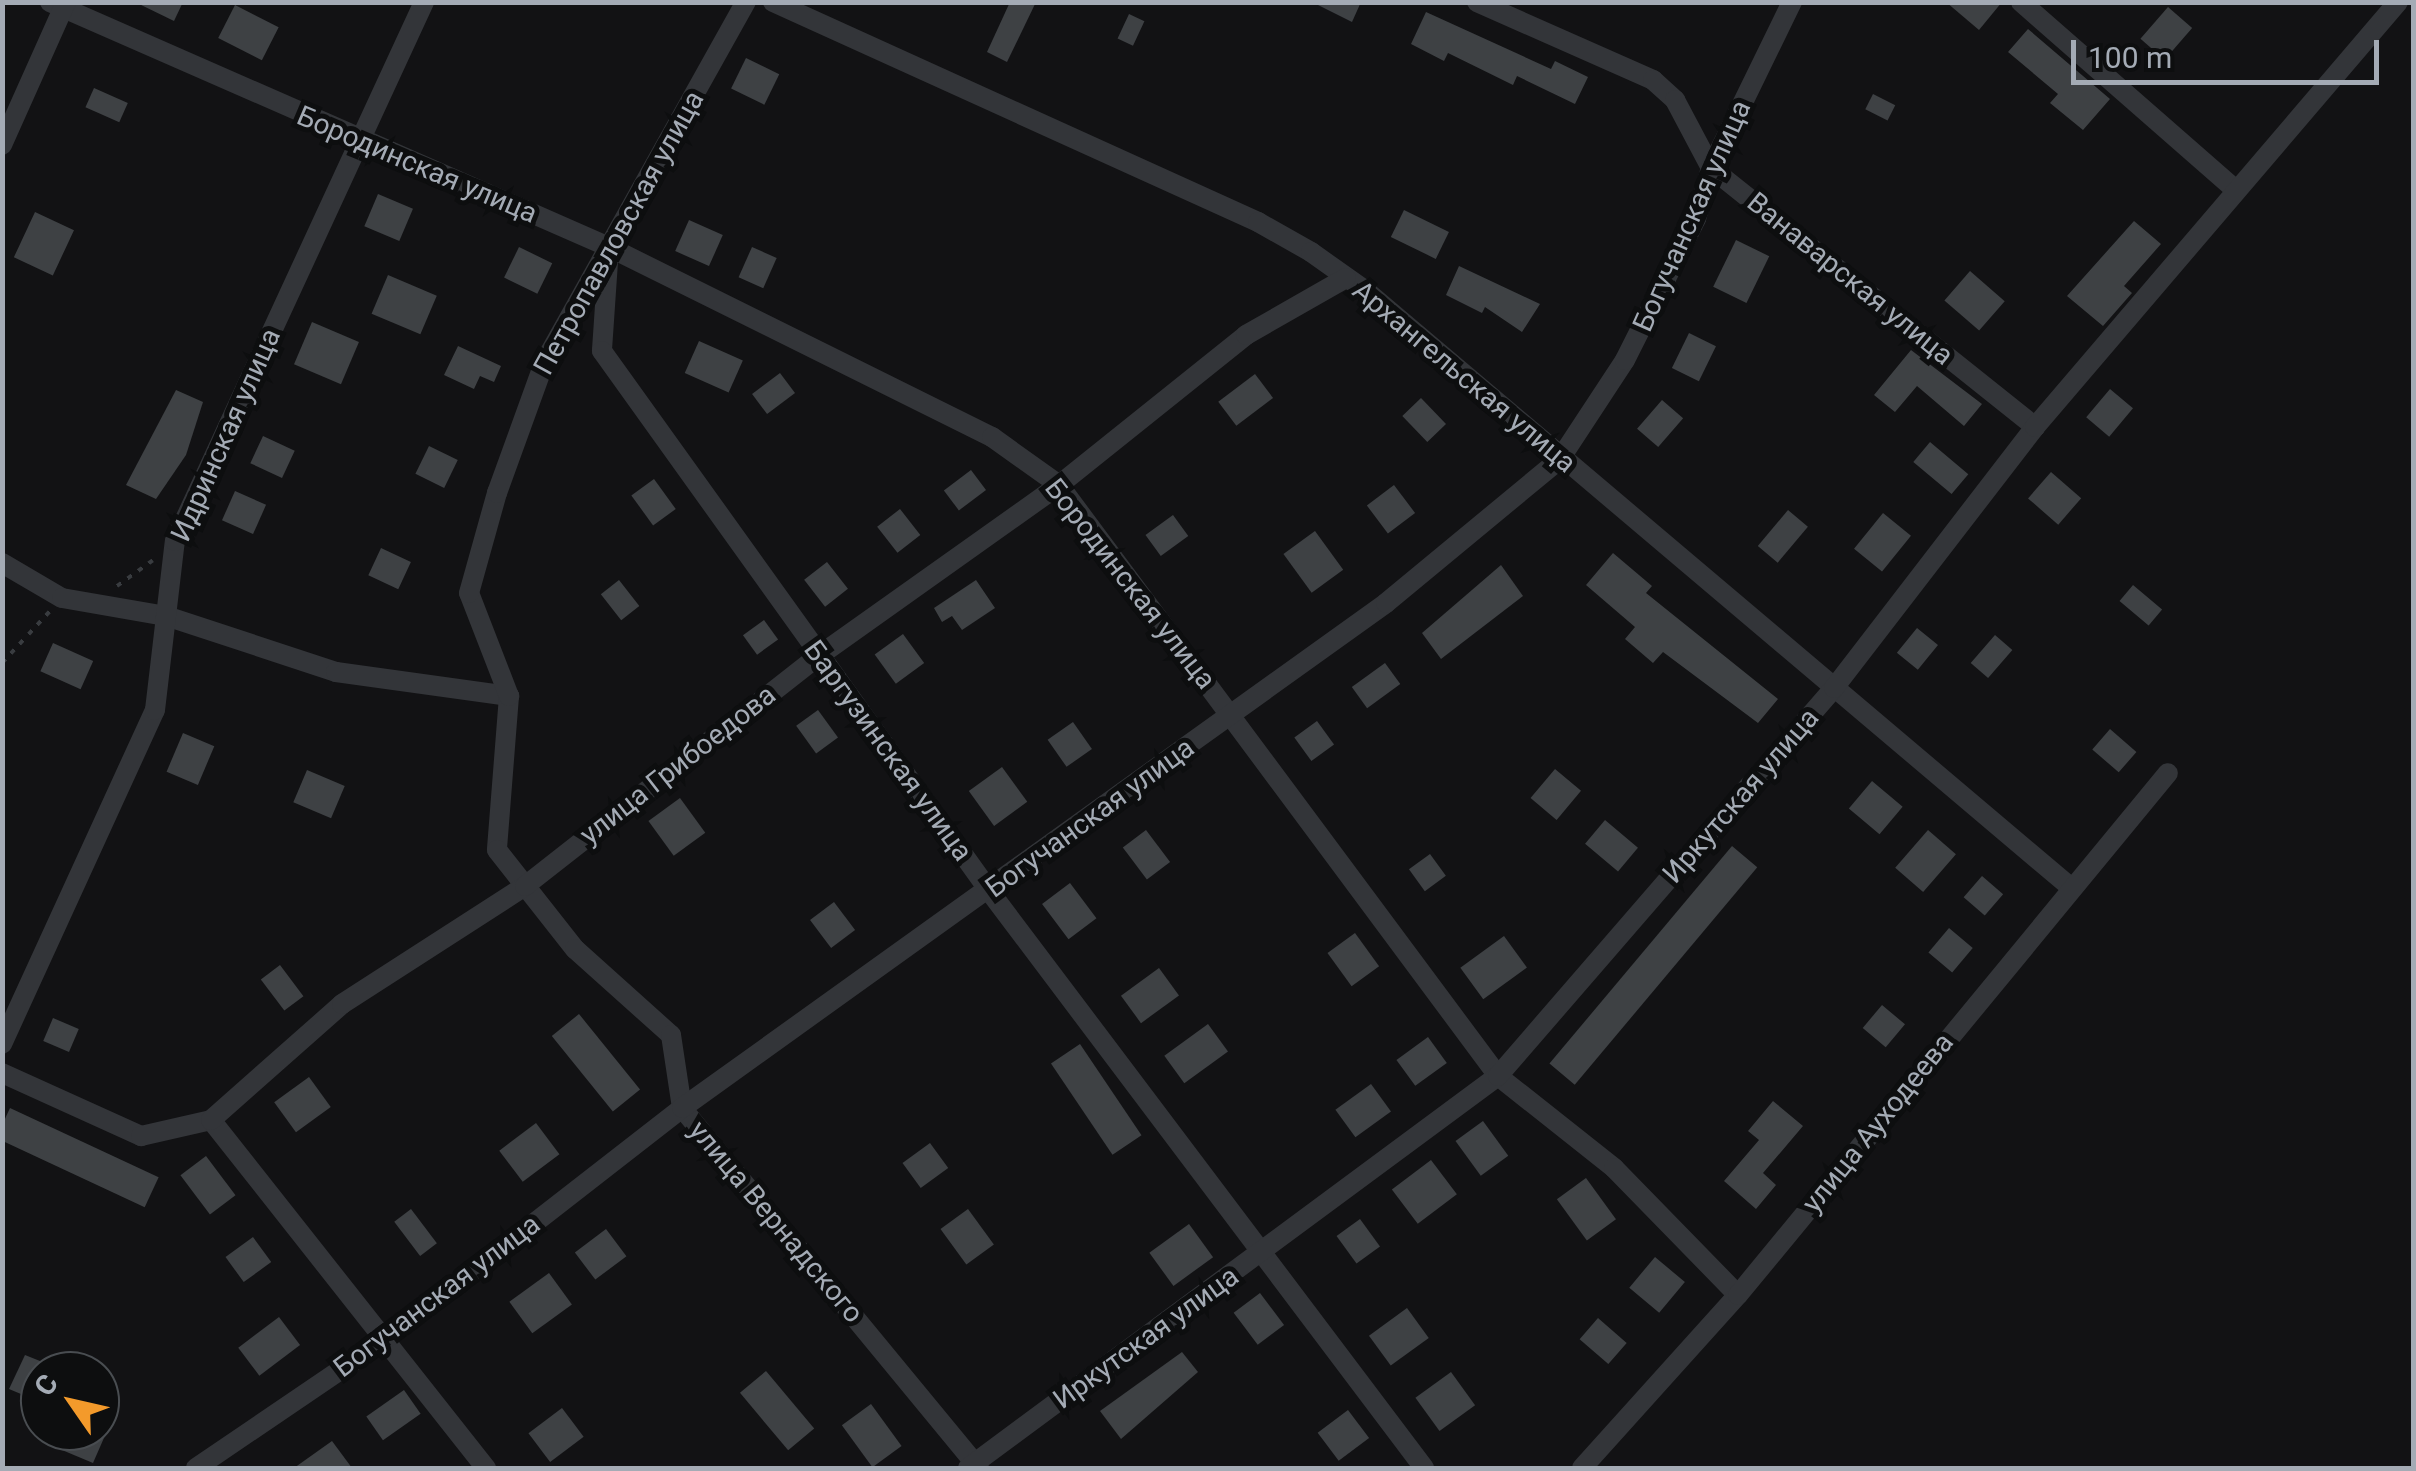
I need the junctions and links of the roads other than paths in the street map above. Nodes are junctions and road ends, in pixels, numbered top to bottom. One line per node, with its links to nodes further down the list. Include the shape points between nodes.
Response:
1 (424, 2): 9 (street, Идринская улица)
2 (746, 2): 13 (street, Петропавловская улица)
3 (773, 2): 14 (street, Архангельская улица, via 1258,222)
4 (1477, 2): 11 (street, Ванаварская улица, via 1653,80 1675,100)
5 (1792, 2): 11 (street, Богучанская улица)
6 (2021, 2): 12 (street)
7 (2398, 2): 12 (street, Иркутская улица)
8 (60, 4): 9 (street, Бородинская улица); 10 (street)
9 (360, 142): 13 (street, Бородинская улица); 19 (street, Идринская улица, via 176,541)
10 (2, 145)
11 (1710, 168): 15 (street, Ванаварская улица); 16 (street, Богучанская улица, via 1696,219 1625,360)
12 (2236, 190): 15 (street, Иркутская улица)
13 (610, 247): 17 (street, Бородинская улица, via 992,437); 20 (street, Баргузинская улица, via 602,351); 22 (street, Петропавловская улица, via 544,363 469,592)
14 (1346, 278): 16 (street, Архангельская улица); 17 (street, улица Грибоедова, via 1246,335)
15 (2035, 428): 21 (street, Иркутская улица)
16 (1560, 459): 21 (street, Архангельская улица); 23 (street, Богучанская улица, via 1386,603)
17 (1059, 485): 20 (street, улица Грибоедова); 23 (street, Бородинская улица)
18 (2, 563): 19 (street, via 62,598)
19 (166, 616): 22 (street, via 336,672); 28 (street, Идринская улица, via 166,665 156,710)
20 (820, 656): 25 (street, улица Грибоедова); 27 (street, Баргузинская улица)
21 (1834, 688): 26 (street, Архангельская улица); 30 (street, Иркутская улица)
22 (510, 696): 25 (street, улица Вернадского, via 497,850)
23 (1232, 714): 27 (street, Богучанская улица); 30 (street, Бородинская улица)
24 (2168, 773): 26 (street, улица Ауходеева)
25 (525, 886): 31 (street, улица Вернадского, via 575,948 670,1035); 32 (street, улица Грибоедова, via 342,1004)
26 (2069, 886): 34 (street, улица Ауходеева)
27 (990, 892): 31 (street, Богучанская улица); 33 (street, Баргузинская улица)
28 (2, 1044)
29 (2, 1074): 32 (street, via 140,1136)
30 (1498, 1076): 33 (street, Иркутская улица); 34 (street, Бородинская улица, via 1614,1168)
31 (682, 1108): 35 (street, Богучанская улица); 36 (street, улица Вернадского)
32 (211, 1120): 35 (street)
33 (1262, 1252): 36 (street, Иркутская улица); 39 (street, Баргузинская улица)
34 (1738, 1295): 40 (street, улица Ауходеева)
35 (384, 1340): 37 (street, Богучанская улица); 38 (street)
36 (974, 1467)
37 (196, 1468)
38 (486, 1468)
39 (1424, 1468)
40 (1582, 1468)

